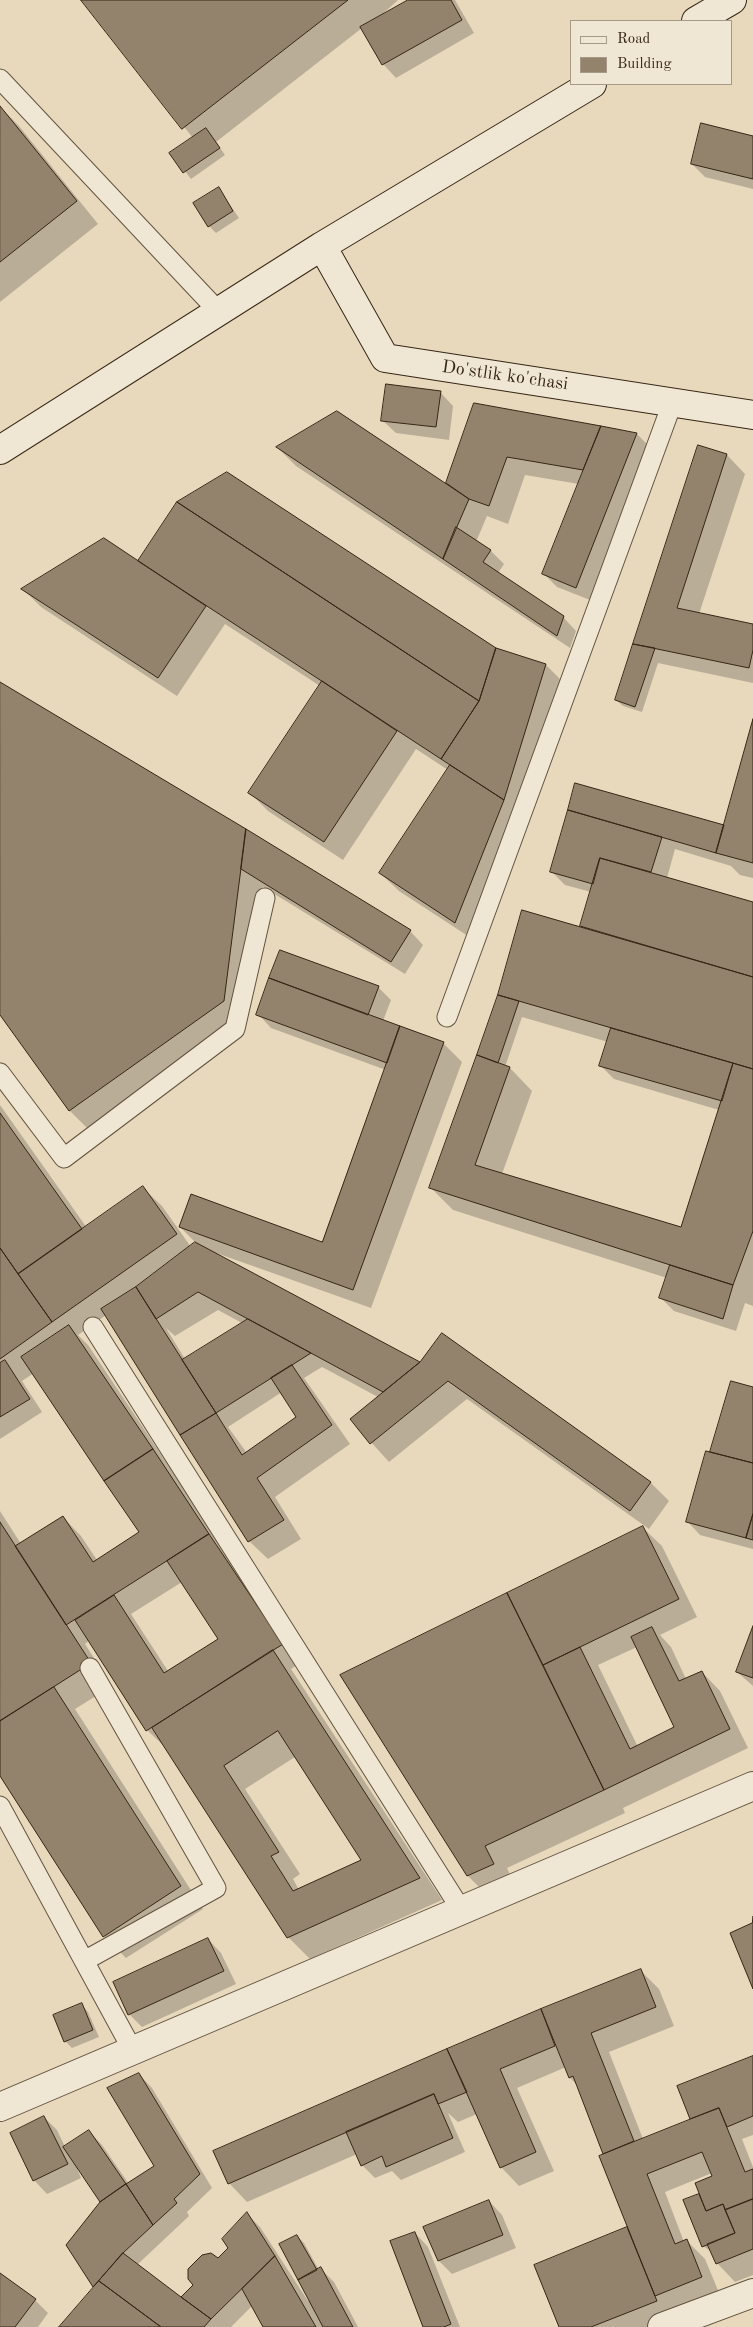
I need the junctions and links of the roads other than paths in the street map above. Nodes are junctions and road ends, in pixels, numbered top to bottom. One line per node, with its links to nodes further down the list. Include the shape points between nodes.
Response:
1 (732, 0): 2 (street)
2 (698, 20)
3 (0, 79): 6 (lane)
4 (590, 85): 5 (street)
5 (322, 246): 6 (street); 7 (street, Do'stlik ko'chasi, via 385,358)
6 (219, 312): 9 (street)
7 (673, 401): 8 (street, Do'stlik ko'chasi); 11 (lane)
8 (753, 415)
9 (0, 450)
10 (265, 898): 12 (lane, via 235,1029 64,1158)
11 (447, 1017)
12 (0, 1073)
13 (93, 1327): 17 (lane)
14 (90, 1668): 18 (lane, via 216,1888)
15 (753, 1786): 17 (street)
16 (0, 1806): 18 (lane)
17 (462, 1910): 19 (street)
18 (84, 1961): 19 (lane)
19 (133, 2051): 20 (street)
20 (0, 2107)
21 (753, 2293): 22 (street)
22 (662, 2327)

